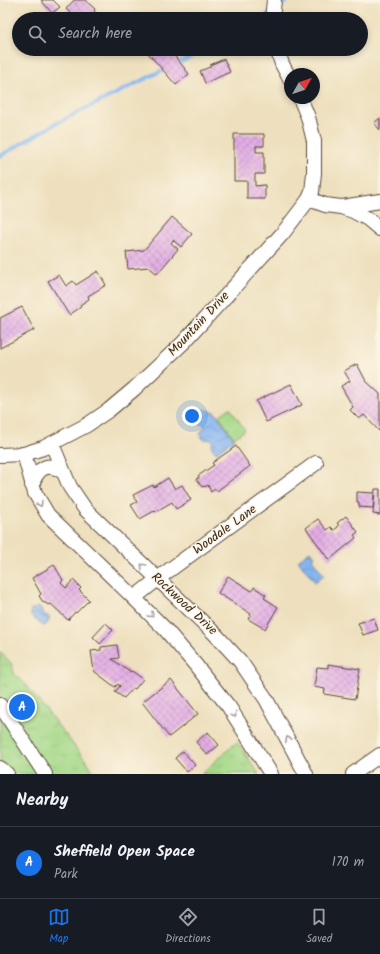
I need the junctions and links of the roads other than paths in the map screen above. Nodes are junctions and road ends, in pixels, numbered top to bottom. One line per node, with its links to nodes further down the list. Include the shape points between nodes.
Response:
1 (274, 0): 2 (street)
2 (273, 12)
3 (279, 56): 4 (street)
4 (284, 68)
5 (303, 104): 6 (street, via 308,117 315,152 312,192)
6 (309, 199): 8 (street, via 325,205); 10 (street, Mountain Drive, via 283,232 162,364 98,418)
7 (380, 201): 8 (street)
8 (342, 207): 9 (street, via 361,215)
9 (380, 229)
10 (52, 444): 11 (street, Mountain Drive); 14 (street, Rockwood Drive)
11 (24, 454): 12 (street, Mountain Drive); 15 (street)
12 (0, 455)
13 (316, 463): 16 (street, Woodale Lane)
14 (63, 472): 15 (street, via 52,466 43,468); 16 (street, Rockwood Drive, one-way to 14, via 85,509)
15 (32, 485): 17 (street, one-way to 17, via 38,501 53,522)
16 (157, 580): 17 (street, Woodale Lane); 24 (street, Rockwood Drive, one-way to 16, via 266,699 240,660)
17 (134, 598): 23 (street, one-way to 23, via 171,636 217,692)
18 (0, 705): 22 (street)
19 (380, 755): 25 (street)
20 (0, 768): 21 (street)
21 (7, 774)
22 (45, 774)
23 (271, 774)
24 (306, 774)
25 (353, 774)

